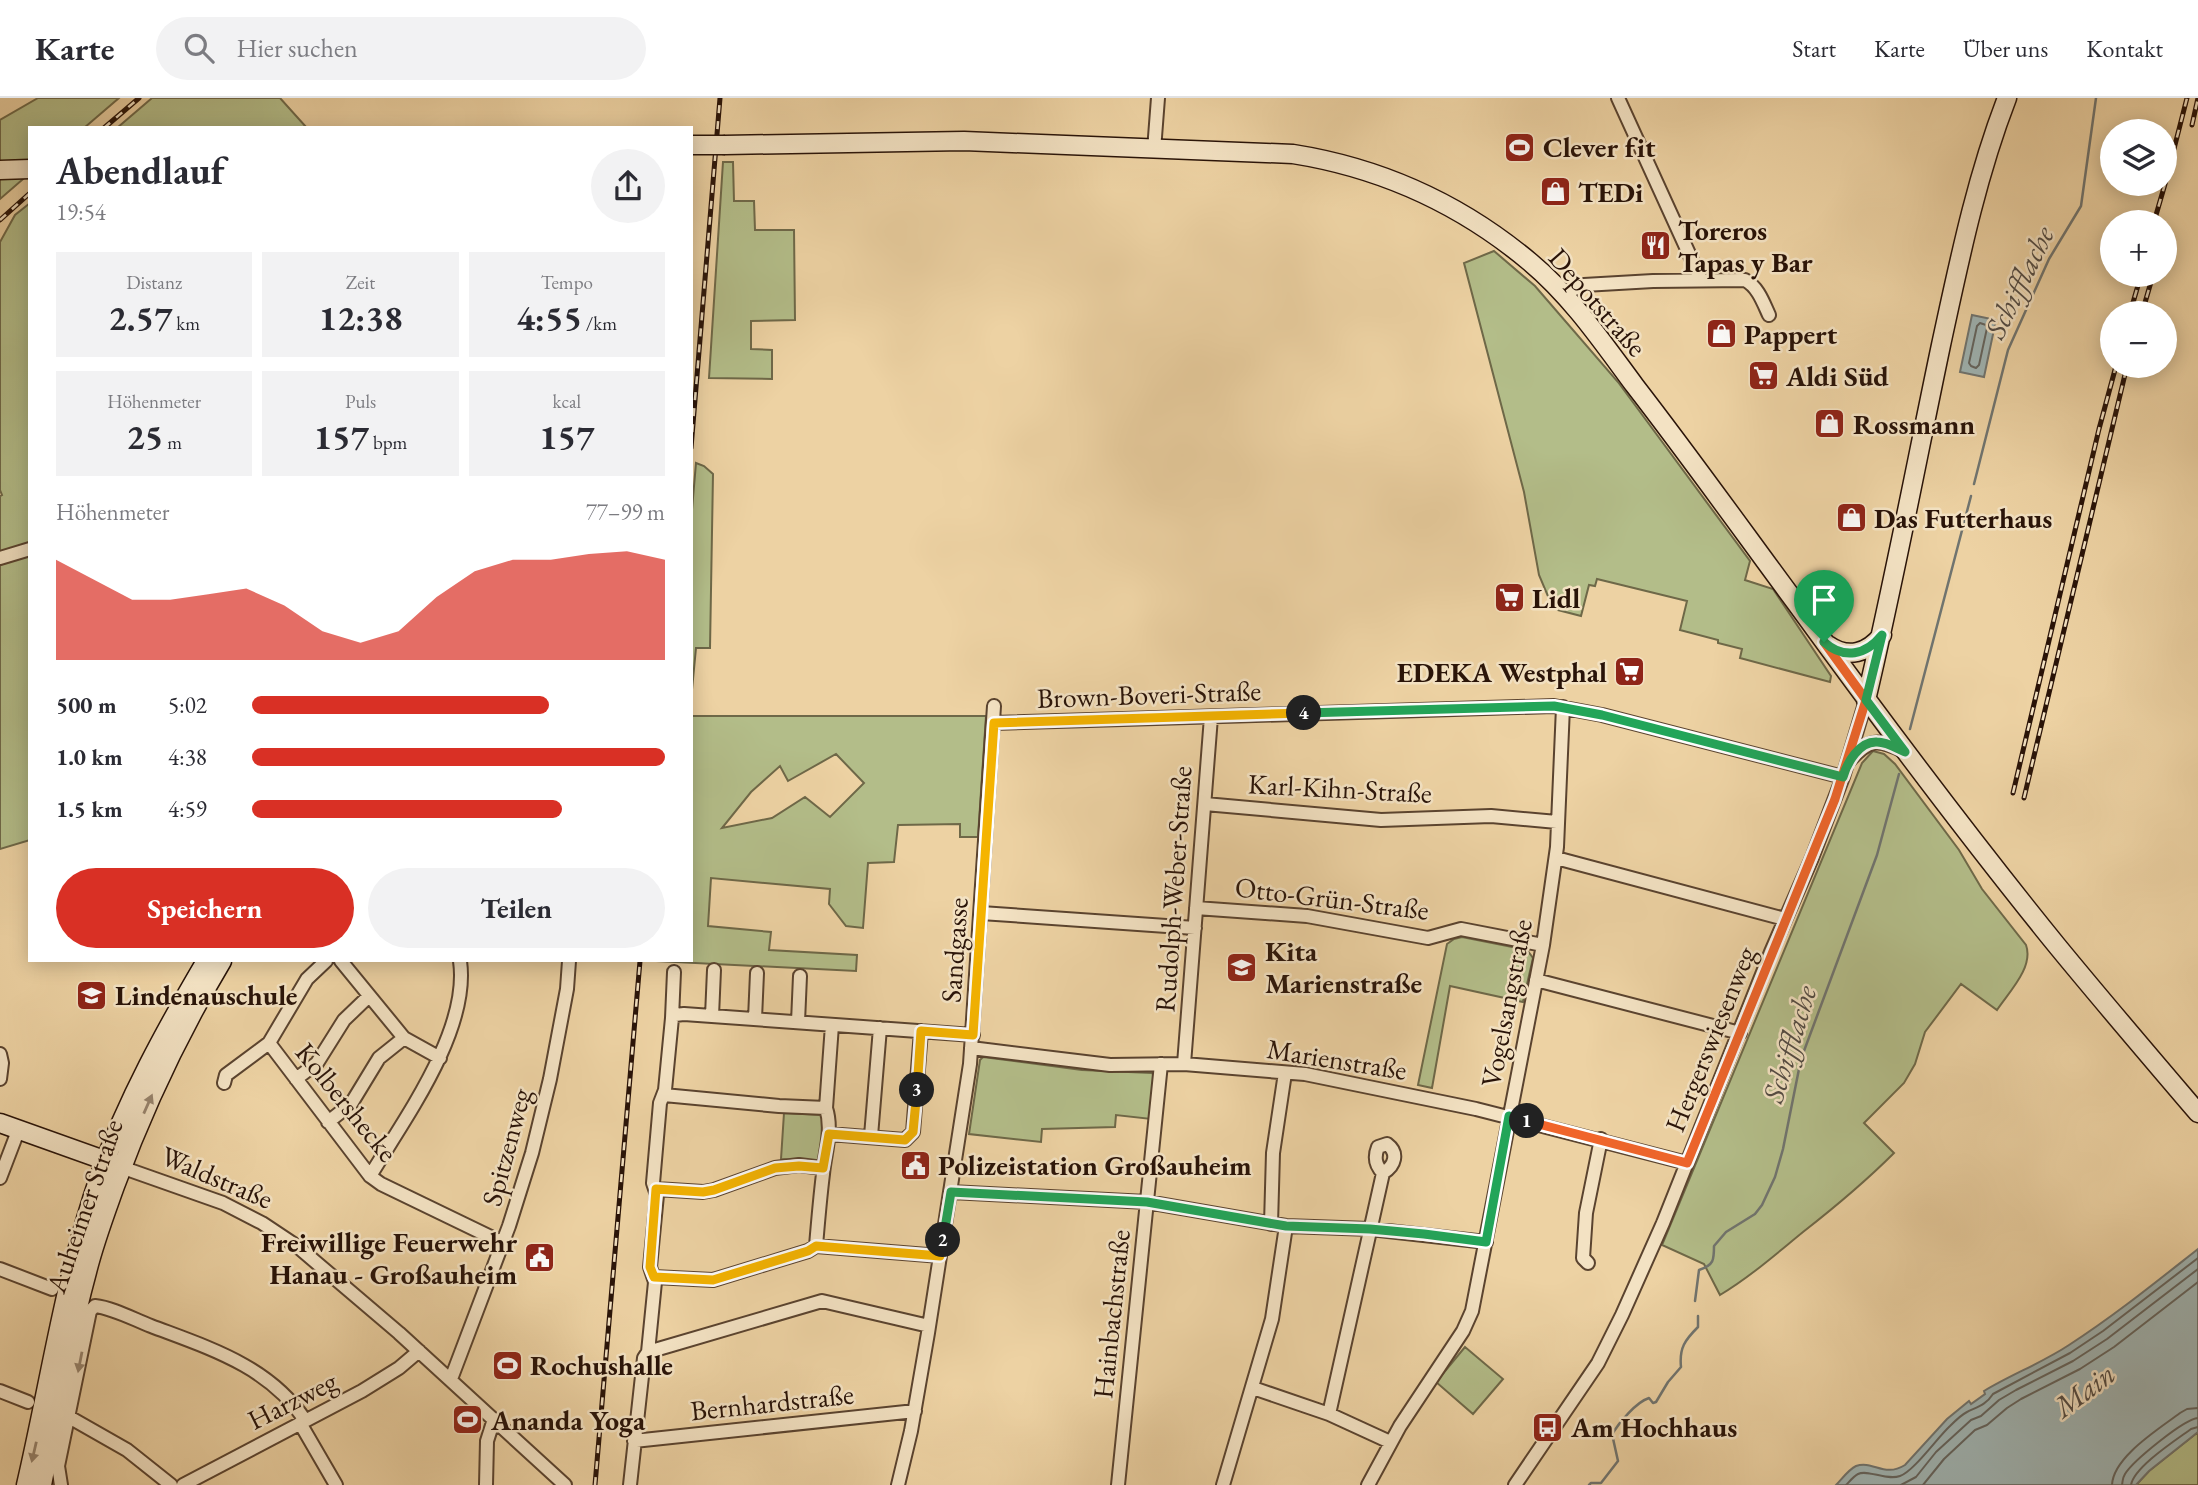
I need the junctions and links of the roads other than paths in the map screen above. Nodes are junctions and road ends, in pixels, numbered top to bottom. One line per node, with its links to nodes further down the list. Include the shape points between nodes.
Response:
1 (1158, 98): 5 (street)
2 (1618, 98): 8 (street)
3 (2007, 98): 13 (main road, via 1960,256)
4 (693, 145): 5 (main road, Depotstraße, bridge, via 964,141)
5 (1154, 150): 9 (main road, Depotstraße, via 1293,154 1385,178 1444,204 1493,234)
6 (28, 169): 7 (main road)
7 (0, 170)
8 (1701, 280): 9 (street, via 1584,285); 10 (street, via 1749,281)
9 (1563, 294): 14 (main road, Depotstraße)
10 (1769, 315)
11 (28, 550): 12 (street)
12 (0, 558)
13 (1882, 635): 14 (main road, via 1857,653 1839,652); 15 (main road)
14 (1824, 642): 15 (main road, Depotstraße)
15 (1866, 700): 20 (main road, Depotstraße); 21 (street, Hergerswiesenweg)
16 (994, 706): 19 (street, Sandgasse)
17 (1563, 707): 18 (street, Brown-Boveri-Straße); 22 (street, Brown-Boveri-Straße); 24 (street, Vogelsangstraße)
18 (1211, 717): 19 (street, Brown-Boveri-Straße); 23 (street, Rudolph-Weber-Straße)
19 (994, 723): 27 (street, Sandgasse)
20 (1905, 752): 21 (street, via 1872,742); 64 (main road, Depotstraße, via 2058,947)
21 (1847, 763): 22 (street, Hergerswiesenweg)
22 (1843, 777): 28 (street, Hergerswiesenweg)
23 (1205, 804): 24 (street, Karl-Kihn-Straße, via 1381,820 1491,816); 26 (street, Rudolph-Weber-Straße)
24 (1557, 822): 25 (street, Vogelsangstraße)
25 (1556, 858): 28 (street); 30 (street, Vogelsangstraße)
26 (1196, 908): 29 (street, Rudolph-Weber-Straße); 30 (street, Otto-Grün-Straße, via 1297,915 1428,938 1461,929)
27 (981, 913): 29 (street); 51 (street, Sandgasse)
28 (1784, 919): 50 (street, Hergerswiesenweg)
29 (1195, 928): 57 (street, Rudolph-Weber-Straße)
30 (1543, 945): 41 (street, Vogelsangstraße)
31 (205, 962): 74 (main road, Auheimer Straße, via 150,1061)
32 (221, 962): 74 (main road, Auheimer Straße, one-way to 32)
33 (325, 962): 53 (street, via 307,979)
34 (342, 962): 42 (street)
35 (460, 962): 56 (street, via 457,1009)
36 (569, 962): 86 (street, Spitzenweg, via 540,1124)
37 (714, 970): 43 (street)
38 (674, 972): 44 (street)
39 (757, 973): 45 (street)
40 (800, 976): 46 (street)
41 (1536, 980): 50 (street); 66 (street, Vogelsangstraße)
42 (369, 996): 52 (street); 60 (street, via 344,1020 317,1063)
43 (712, 1016): 44 (street, via 679,1014); 45 (street)
44 (672, 1018): 63 (street)
45 (755, 1019): 46 (street)
46 (798, 1022): 47 (street)
47 (832, 1025): 48 (street); 65 (street)
48 (880, 1028): 49 (street); 71 (street)
49 (921, 1031): 51 (street); 71 (street, via 913,1132 905,1140)
50 (1740, 1034): 73 (street, Hergerswiesenweg)
51 (973, 1035): 54 (street, Sandgasse)
52 (404, 1038): 56 (street); 67 (street, via 379,1058 351,1104)
53 (270, 1043): 60 (street, Kolbershecke); 62 (street, via 226,1075)
54 (971, 1048): 58 (street, Marienstraße, via 1110,1065); 80 (street, Sandgasse)
55 (0, 1054): 61 (street)
56 (440, 1058): 77 (street)
57 (1184, 1064): 58 (street, Marienstraße); 59 (street, Marienstraße)
58 (1161, 1065): 81 (street, Hainbachstraße)
59 (1285, 1073): 66 (street, Marienstraße); 82 (street, via 1273,1153)
60 (296, 1079): 67 (street, Kolbershecke)
61 (0, 1080)
62 (224, 1083)
63 (664, 1095): 65 (street); 79 (street, via 654,1169)
64 (2193, 1107)
65 (826, 1108): 70 (street)
66 (1509, 1116): 72 (street, Marienstraße); 85 (street, Vogelsangstraße)
67 (328, 1122): 77 (street, Kolbershecke)
68 (0, 1123): 69 (main road, Waldstraße)
69 (18, 1130): 74 (main road, Waldstraße); 78 (street)
70 (829, 1134): 71 (street); 75 (street)
71 (871, 1136)
72 (1601, 1139): 73 (street, Marienstraße); 89 (street, via 1585,1224 1583,1258)
73 (1687, 1163): 120 (street, Hergerswiesenweg, via 1598,1363)
74 (113, 1164): 94 (street, Waldstraße, via 212,1199 262,1223 326,1269); 107 (main road, Auheimer Straße, one-way to 107, via 68,1290); 108 (main road, Auheimer Straße, via 76,1312)
75 (823, 1168): 79 (street, via 775,1168 703,1192); 87 (street)
76 (1383, 1173): 84 (street)
77 (370, 1176): 86 (street, Kolbershecke)
78 (0, 1178)
79 (656, 1189): 91 (street, via 650,1267)
80 (951, 1192): 81 (street); 88 (street, Sandgasse)
81 (1147, 1202): 82 (street); 117 (street, Hainbachstraße)
82 (1271, 1224): 83 (street)
83 (1286, 1226): 84 (street); 97 (street, via 1272,1319)
84 (1370, 1229): 85 (street); 101 (street)
85 (1486, 1242): 106 (street, Vogelsangstraße, via 1467,1325)
86 (503, 1243): 96 (street, Spitzenweg)
87 (816, 1246): 88 (street); 91 (street, via 713,1280)
88 (940, 1256): 93 (street, Sandgasse)
89 (1588, 1263)
90 (0, 1269): 92 (street)
91 (654, 1277): 95 (street)
92 (52, 1289)
93 (929, 1326): 95 (street, via 822,1301); 100 (street, Sandgasse)
94 (419, 1351): 96 (street, Waldstraße); 104 (street, Harzweg, via 374,1384)
95 (648, 1352): 105 (street)
96 (451, 1380): 103 (street, Waldstraße)
97 (1253, 1388): 101 (street); 118 (street)
98 (0, 1391): 99 (street)
99 (29, 1402)
100 (915, 1411): 105 (street, Bernhardstraße); 116 (street, Sandgasse)
101 (1329, 1414): 106 (street)
102 (69, 1417): 104 (street, one-way to 102, via 280,1391 246,1364 99,1307 90,1311); 109 (street, via 58,1466); 110 (street, via 127,1450)
103 (494, 1419): 113 (street, via 487,1441); 114 (street, Waldstraße)
104 (302, 1422): 111 (street, Harzweg); 112 (street)
105 (634, 1441): 115 (street)
106 (1390, 1442): 119 (street, Vogelsangstraße)
107 (26, 1485)
108 (42, 1485)
109 (61, 1485)
110 (171, 1485)
111 (183, 1485)
112 (336, 1485)
113 (486, 1485)
114 (565, 1485)
115 (630, 1485)
116 (898, 1485)
117 (1118, 1485)
118 (1223, 1485)
119 (1368, 1485)
120 (1515, 1485)

